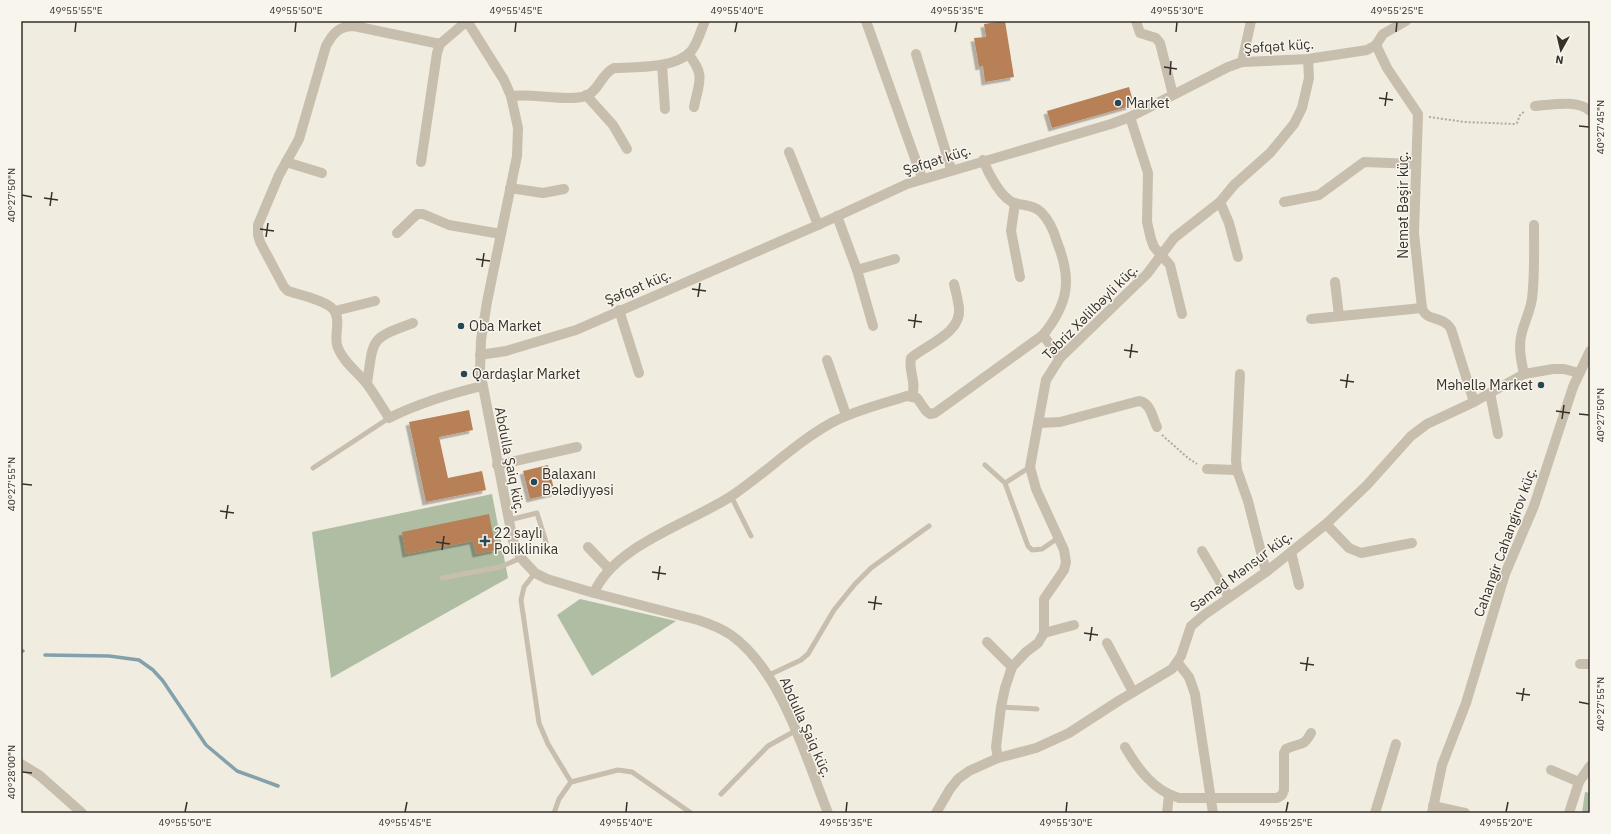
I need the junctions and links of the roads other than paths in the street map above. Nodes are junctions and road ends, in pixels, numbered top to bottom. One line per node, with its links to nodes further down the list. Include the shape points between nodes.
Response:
1 (467, 21): 7 (street); 16 (street, Abdulla Şaiq küç., via 504,80)
2 (705, 21): 9 (street)
3 (866, 21): 30 (street)
4 (1136, 21): 15 (street, via 1140,33 1156,38 1160,43)
5 (1251, 21): 12 (street)
6 (1406, 21): 8 (street, Şəfqət küç., via 1384,34)
7 (440, 44): 25 (street, via 354,26 346,26 333,33 326,46 299,139); 26 (street)
8 (1376, 45): 11 (street, Şəfqət küç., via 1367,50); 27 (street, Nemət Bəşir küç., via 1394,80 1418,114)
9 (688, 54): 13 (street, via 680,60); 17 (street, via 698,66 700,73)
10 (916, 54): 28 (street)
11 (1308, 60): 12 (street, Şəfqət küç.); 33 (street, Təbriz Xəlilbəyli küç., via 1308,78 1300,116 1270,153 1234,185)
12 (1242, 62): 15 (street, Şəfqət küç.)
13 (662, 64): 14 (street, via 614,68 607,71); 19 (street)
14 (586, 95): 16 (street, via 574,99 537,94); 22 (street, via 613,124)
15 (1173, 95): 21 (street, Şəfqət küç.)
16 (511, 96): 31 (street, Abdulla Şaiq küç., via 518,140)
17 (694, 106)
18 (1535, 106): 20 (street, via 1573,104)
19 (665, 109)
20 (1590, 111)
21 (1130, 117): 24 (street, Şəfqət küç., via 1084,133); 41 (street, via 1148,174 1147,222 1154,247)
22 (627, 149)
23 (790, 152): 37 (street)
24 (983, 160): 28 (street, Şəfqət küç.); 35 (street, via 989,174 1008,200)
25 (286, 162): 29 (street); 51 (street, via 262,215 258,230 260,242 288,291 327,304)
26 (421, 162)
27 (1415, 164): 34 (street, via 1364,162 1319,195); 49 (street, Nemət Bəşir küç., via 1414,233)
28 (952, 169): 30 (street, Şəfqət küç.)
29 (322, 173)
30 (922, 178): 36 (street, Şəfqət küç.)
31 (510, 188): 32 (street, via 543,193); 40 (street, Abdulla Şaiq küç.)
32 (564, 189)
33 (1220, 202): 41 (street, Təbriz Xəlilbəyli küç., via 1174,238); 42 (street, via 1229,223)
34 (1284, 202)
35 (1014, 203): 45 (street, via 1011,231); 57 (street, via 1041,212 1055,234 1067,272 1064,297 1053,323)
36 (837, 216): 37 (street, Şəfqət küç.); 44 (street)
37 (818, 225): 50 (street, Şəfqət küç.)
38 (1534, 225): 65 (street, via 1531,307 1520,344)
39 (397, 233): 40 (street, via 417,214 423,214 449,225)
40 (501, 234): 59 (street, Abdulla Şaiq küç., via 487,302)
41 (1161, 256): 52 (street, via 1170,265); 60 (street, Təbriz Xəlilbəyli küç., via 1147,274)
42 (1238, 257)
43 (895, 259): 44 (street)
44 (857, 270): 56 (street)
45 (1020, 277)
46 (1335, 282): 53 (street)
47 (954, 284): 69 (street, via 960,310 958,316 944,336 911,358 914,386)
48 (375, 301): 51 (street)
49 (1422, 308): 53 (street); 70 (street, via 1427,316 1443,320 1451,329)
50 (619, 310): 59 (street, Şəfqət küç., via 554,338); 62 (street)
51 (335, 311): 66 (street, via 338,348)
52 (1182, 314)
53 (1339, 316): 54 (street)
54 (1311, 319)
55 (413, 323): 66 (street, via 384,333 375,341)
56 (873, 326)
57 (1043, 335): 60 (street); 69 (street, via 935,413 930,414 917,398)
58 (1590, 351): 63 (street, Cahangir Cahangirov küç.)
59 (480, 355): 67 (street, Abdulla Şaiq küç.)
60 (1060, 358): 73 (street, Təbriz Xəlilbəyli küç., via 1046,380)
61 (827, 360): 71 (street)
62 (639, 373)
63 (1579, 373): 65 (street, Səməd Mənsur küç., via 1553,369); 126 (street, Cahangir Cahangirov küç., via 1534,506 1505,574 1468,698 1442,765)
64 (1240, 374): 82 (street)
65 (1524, 374): 68 (street, Səməd Mənsur küç.)
66 (366, 383): 72 (street)
67 (482, 386): 72 (street, via 430,400); 77 (street, Abdulla Şaiq küç.)
68 (1490, 393): 70 (street, Səməd Mənsur küç.); 75 (street)
69 (912, 396): 71 (street)
70 (1474, 402): 86 (street, Səməd Mənsur küç., via 1427,424 1411,436 1367,485)
71 (846, 415): 84 (street, via 802,441)
72 (389, 418): 80 (lane)
73 (1038, 423): 74 (street, via 1060,422 1139,401 1149,406); 79 (street, Təbriz Xəlilbəyli küç.)
74 (1157, 427)
75 (1498, 434)
76 (577, 446): 77 (street)
77 (497, 465): 85 (street, Abdulla Şaiq küç.)
78 (985, 465): 83 (lane)
79 (1030, 467): 83 (lane); 89 (street, Təbriz Xəlilbəyli küç., via 1036,489)
80 (312, 468)
81 (1207, 469): 82 (street)
82 (1237, 470): 97 (street, via 1248,501)
83 (1005, 483): 89 (lane, via 1028,546 1032,550 1042,549)
84 (731, 496): 88 (lane); 96 (street, via 631,552)
85 (508, 520): 90 (lane, via 537,513); 95 (street, Abdulla Şaiq küç.)
86 (1326, 524): 91 (street, via 1348,548 1361,554); 94 (street, Səməd Mənsur küç.)
87 (929, 526): 109 (lane, via 871,568 855,584 834,610 808,654)
88 (751, 536)
89 (1058, 538): 104 (street, Təbriz Xəlilbəyli küç., via 1066,562 1064,570 1044,598)
90 (546, 542)
91 (1412, 543)
92 (588, 547): 96 (street)
93 (1202, 551): 102 (street)
94 (1291, 552): 97 (street, Səməd Mənsur küç.); 100 (street)
95 (521, 558): 98 (street, Abdulla Şaiq küç.); 99 (lane, via 500,567)
96 (610, 569): 101 (street, via 598,582)
97 (1266, 572): 102 (street, Səməd Mənsur küç.)
98 (535, 573): 101 (street, Abdulla Şaiq küç., via 558,583); 121 (lane, via 524,587 521,600 539,723 551,751)
99 (442, 578)
100 (1300, 586)
101 (594, 593): 109 (street, Abdulla Şaiq küç., via 713,625 741,643)
102 (1229, 597): 107 (street, Səməd Mənsur küç., via 1191,626)
103 (1074, 624): 104 (street)
104 (1044, 633): 108 (street, via 1038,643)
105 (987, 642): 108 (street)
106 (1107, 643): 110 (street)
107 (1178, 663): 110 (street, via 1164,675); 125 (street, via 1189,677 1195,694)
108 (1012, 667): 111 (street)
109 (767, 676): 113 (street, Abdulla Şaiq küç.)
110 (1133, 692): 117 (street, via 1069,733 1036,748)
111 (1001, 707): 112 (lane); 117 (street, via 997,740)
112 (1037, 709)
113 (796, 731): 123 (lane, via 768,746); 130 (street, Abdulla Şaiq küç.)
114 (1311, 733): 125 (street, via 1302,745 1286,749 1284,753 1282,795 1277,798)
115 (1396, 744): 134 (street)
116 (1125, 747): 124 (street, via 1141,772)
117 (998, 758): 131 (street, via 958,779)
118 (21, 764): 127 (street, via 39,775)
119 (1590, 766): 122 (street)
120 (1551, 770): 122 (street)
121 (571, 782): 128 (lane, via 559,799); 129 (lane, via 618,770 632,772)
122 (1579, 782): 136 (street)
123 (721, 794)
124 (1169, 795): 125 (street, via 1179,798); 132 (street)
125 (1210, 799): 133 (street)
126 (1432, 809): 135 (street)
127 (82, 813)
128 (554, 813)
129 (691, 813)
130 (828, 813)
131 (936, 813)
132 (1166, 813)
133 (1212, 813)
134 (1375, 813)
135 (1465, 813)
136 (1569, 813)

